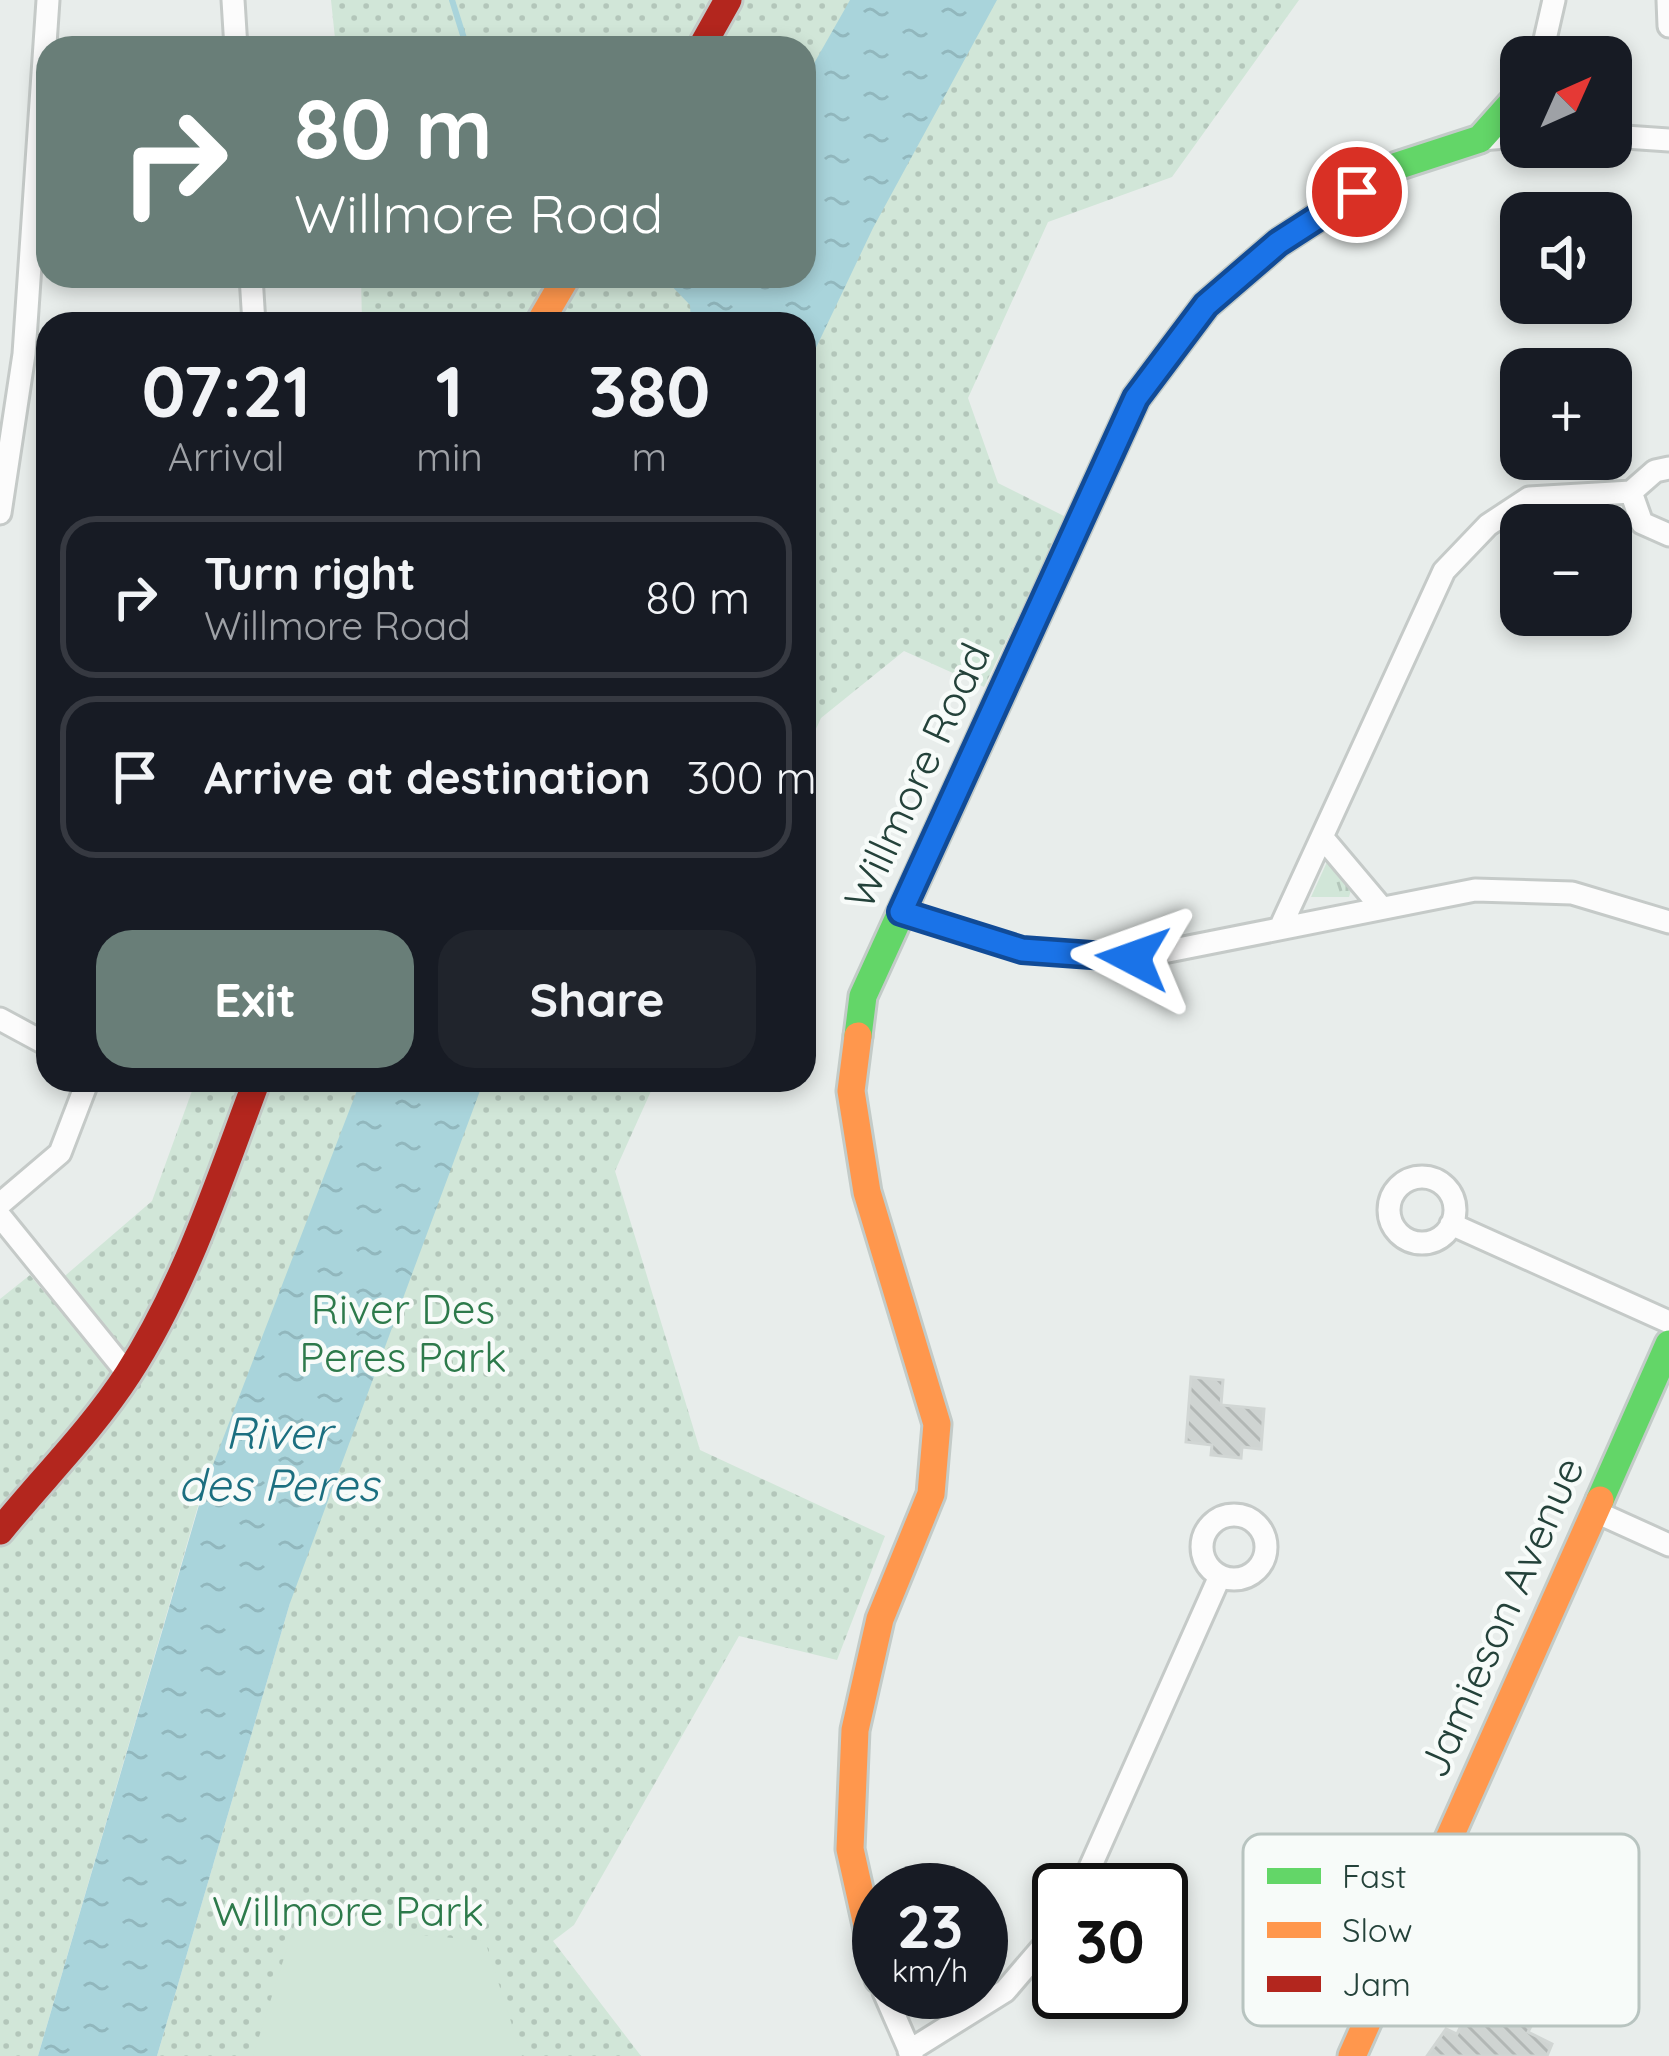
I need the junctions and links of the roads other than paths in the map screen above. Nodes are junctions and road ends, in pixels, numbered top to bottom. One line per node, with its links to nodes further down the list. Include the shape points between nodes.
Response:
1 (48, 0): 7 (street)
2 (233, 0): 8 (street)
3 (728, 0): 9 (street)
4 (1554, 0): 10 (street)
5 (1668, 0): 6 (street)
6 (1669, 26)
7 (46, 36)
8 (235, 36)
9 (707, 36)
10 (1546, 36)
11 (1500, 117): 14 (street)
12 (1632, 137): 15 (street)
13 (1500, 138): 14 (street, Willmore Road)
14 (1480, 139): 23 (street, Willmore Road, via 1396,166 1278,243 1206,305 1136,398)
15 (1669, 140)
16 (36, 177): 19 (street, via 24,354)
17 (1669, 468): 18 (street)
18 (1631, 492): 20 (street, via 1642,523); 21 (street, via 1529,498 1488,525 1444,571)
19 (0, 513)
20 (1669, 535)
21 (1322, 837): 22 (street); 25 (street)
22 (1381, 908): 24 (street, via 1475,890 1572,893); 25 (street)
23 (901, 912): 25 (street, via 1022,950 1133,958); 41 (street, Willmore Road, via 863,996 851,1091 867,1192 938,1424 931,1493 880,1619 855,1730)
24 (1669, 922)
25 (1281, 926)
26 (0, 1019): 27 (street)
27 (36, 1038)
28 (83, 1092): 30 (street, via 60,1153)
29 (252, 1092): 35 (street, via 180,1277)
30 (0, 1204)
31 (0, 1216): 35 (street)
32 (1451, 1224): 33 (street)
33 (1669, 1322)
34 (1669, 1344): 36 (street, Jamieson Avenue)
35 (128, 1374): 37 (street)
36 (1594, 1510): 38 (street); 40 (street, Jamieson Avenue)
37 (0, 1532)
38 (1669, 1545)
39 (1220, 1576): 42 (street)
40 (1450, 1834)
41 (853, 1863)
42 (1091, 1863)
43 (1032, 1960): 46 (street, via 1005,1991)
44 (896, 2019): 46 (street)
45 (1365, 2026): 47 (street, Jamieson Avenue)
46 (911, 2053)
47 (1352, 2056)

